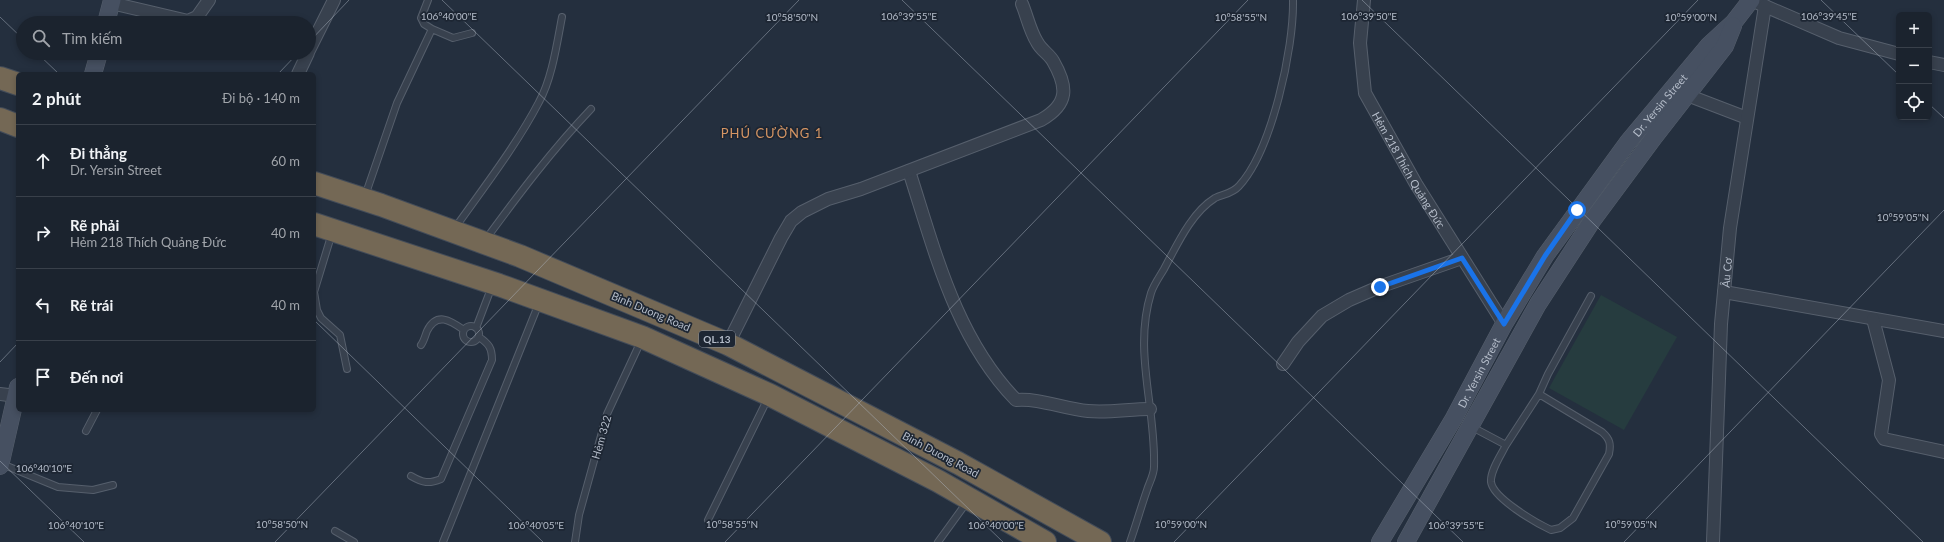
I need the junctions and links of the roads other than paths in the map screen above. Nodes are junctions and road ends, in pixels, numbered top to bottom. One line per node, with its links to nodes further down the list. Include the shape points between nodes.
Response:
1 (209, 0): 11 (street)
2 (334, 0): 16 (street)
3 (428, 0): 14 (lane, via 421,18 424,24)
4 (1292, 0): 64 (lane, via 1293,15 1287,64 1264,144 1245,180 1228,194 1215,198 1195,216 1152,291 1144,323 1144,364)
5 (1364, 0): 41 (street, Hẻm 218 Thích Quảng Đức, via 1360,43 1365,93 1416,184)
6 (111, 2): 9 (main road); 10 (street)
7 (1756, 2): 13 (main road, Dr. Yersin Street); 17 (street, via 1839,38); 28 (street, Âu Cơ)
8 (1022, 4): 33 (street, via 1036,42 1052,60 1064,85 1062,103 1053,113 1041,120)
9 (108, 16)
10 (168, 16)
11 (198, 16)
12 (562, 17): 39 (lane, via 555,56 540,101)
13 (1734, 22): 26 (main road, Dr. Yersin Street, via 1725,46); 31 (main road, Dr. Yersin Street, via 1709,45)
14 (432, 29): 15 (lane, via 453,38); 35 (lane, via 397,103)
15 (472, 33)
16 (316, 36)
17 (1896, 53)
18 (96, 60): 22 (main road)
19 (304, 60): 23 (street)
20 (1932, 63): 21 (street)
21 (1944, 65)
22 (93, 72)
23 (299, 72)
24 (0, 78): 25 (highway)
25 (16, 83)
26 (1687, 95): 28 (street); 32 (main road, Dr. Yersin Street)
27 (591, 110): 40 (lane, via 561,140)
28 (1747, 118): 44 (street, Âu Cơ, via 1730,228)
29 (0, 119): 30 (highway)
30 (16, 125)
31 (1628, 142): 32 (main road); 36 (main road, Dr. Yersin Street)
32 (1642, 153): 37 (main road, Dr. Yersin Street)
33 (909, 171): 56 (street, via 828,199 802,212 791,221); 64 (street, via 960,320 994,376 1016,400 1030,399 1044,404 1089,411)
34 (316, 184): 35 (highway, Binh Duong Road / QL.13)
35 (364, 199): 39 (highway, Binh Duong Road / QL.13)
36 (1577, 210): 37 (main road); 49 (main road, Dr. Yersin Street, via 1545,256)
37 (1592, 221): 55 (main road, Dr. Yersin Street, via 1538,304)
38 (323, 227): 42 (lane); 43 (highway, QL.13)
39 (452, 231): 40 (highway, Binh Duong Road / QL.13)
40 (484, 242): 56 (highway, Binh Duong Road / QL.13)
41 (1462, 258): 49 (street, Hẻm 218 Thích Quảng Đức); 58 (street, via 1349,300 1322,316 1298,342)
42 (316, 278)
43 (493, 282): 46 (highway, QL.13); 50 (lane)
44 (1724, 292): 48 (street); 86 (street, Âu Cơ)
45 (1591, 296): 62 (lane)
46 (540, 299): 53 (highway, QL.13); 78 (lane)
47 (316, 304): 59 (lane, via 321,318 340,335)
48 (1873, 319): 52 (street); 70 (street, via 1889,380 1881,434 1884,439)
49 (1504, 324): 55 (main road); 66 (main road, Dr. Yersin Street)
50 (476, 328): 51 (lane, via 471,326); 54 (lane, via 480,333)
51 (464, 330): 54 (lane, via 464,339 468,342); 57 (lane, via 451,321 437,320 428,329)
52 (1944, 331)
53 (642, 337): 60 (highway, QL.13); 79 (lane, Hẻm 322, via 607,414 579,515)
54 (479, 338): 72 (lane, via 488,343 492,360 441,479 431,483 422,482)
55 (1520, 338): 67 (main road, Dr. Yersin Street)
56 (728, 344): 60 (highway); 82 (highway, Binh Duong Road / QL.13, via 951,459)
57 (421, 345)
58 (1283, 364)
59 (347, 369)
60 (716, 370): 63 (highway, QL.13)
61 (11, 392): 71 (main road)
62 (1539, 394): 69 (lane); 69 (lane, via 1602,432 1608,437 1611,445 1591,486 1568,524 1551,530 1501,498 1494,490 1491,481 1493,473)
63 (770, 395): 74 (highway, QL.13); 75 (lane)
64 (1150, 408): 83 (lane, via 1154,434 1154,469)
65 (96, 412): 68 (lane)
66 (1454, 418): 67 (main road); 84 (main road, Dr. Yersin Street)
67 (1471, 426): 69 (lane); 85 (main road, Dr. Yersin Street)
68 (86, 431)
69 (1506, 445)
70 (1944, 452)
71 (0, 465): 73 (lane, via 58,487 93,490)
72 (411, 476)
73 (113, 485)
74 (969, 499): 80 (lane); 81 (highway, QL.13)
75 (708, 520)
76 (335, 531): 77 (lane)
77 (354, 542)
78 (443, 542)
79 (575, 542)
80 (938, 542)
81 (1045, 542)
82 (1100, 542)
83 (1130, 542)
84 (1380, 542)
85 (1406, 542)
86 (1713, 542)

